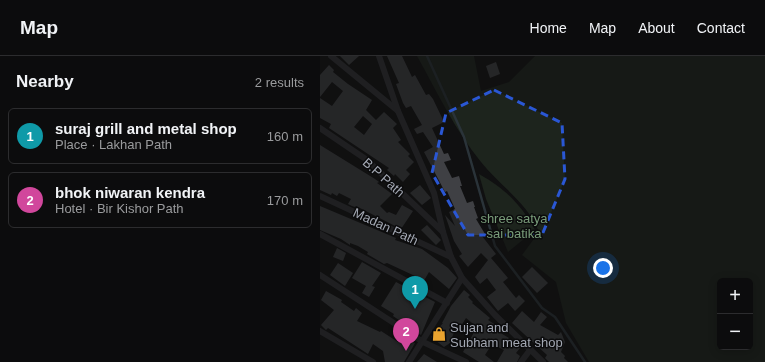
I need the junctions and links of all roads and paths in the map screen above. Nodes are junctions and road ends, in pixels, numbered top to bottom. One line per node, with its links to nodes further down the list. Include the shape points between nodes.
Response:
1 (331, 56): 3 (street)
2 (379, 56): 3 (street)
3 (398, 111): 6 (street, via 434,194)
4 (320, 128): 6 (street, B.P Path, via 367,160)
5 (320, 196): 8 (street, Madan Path)
6 (443, 232): 8 (street)
7 (320, 234): 11 (street)
8 (451, 257): 10 (street)
9 (320, 275): 13 (street)
10 (462, 278): 11 (street); 14 (street)
11 (447, 303): 13 (street)
12 (320, 331): 15 (street)
13 (423, 342): 16 (street); 17 (street)
14 (530, 350): 18 (street); 19 (street)
15 (373, 362)
16 (409, 362)
17 (466, 362)
18 (521, 362)
19 (543, 362)

